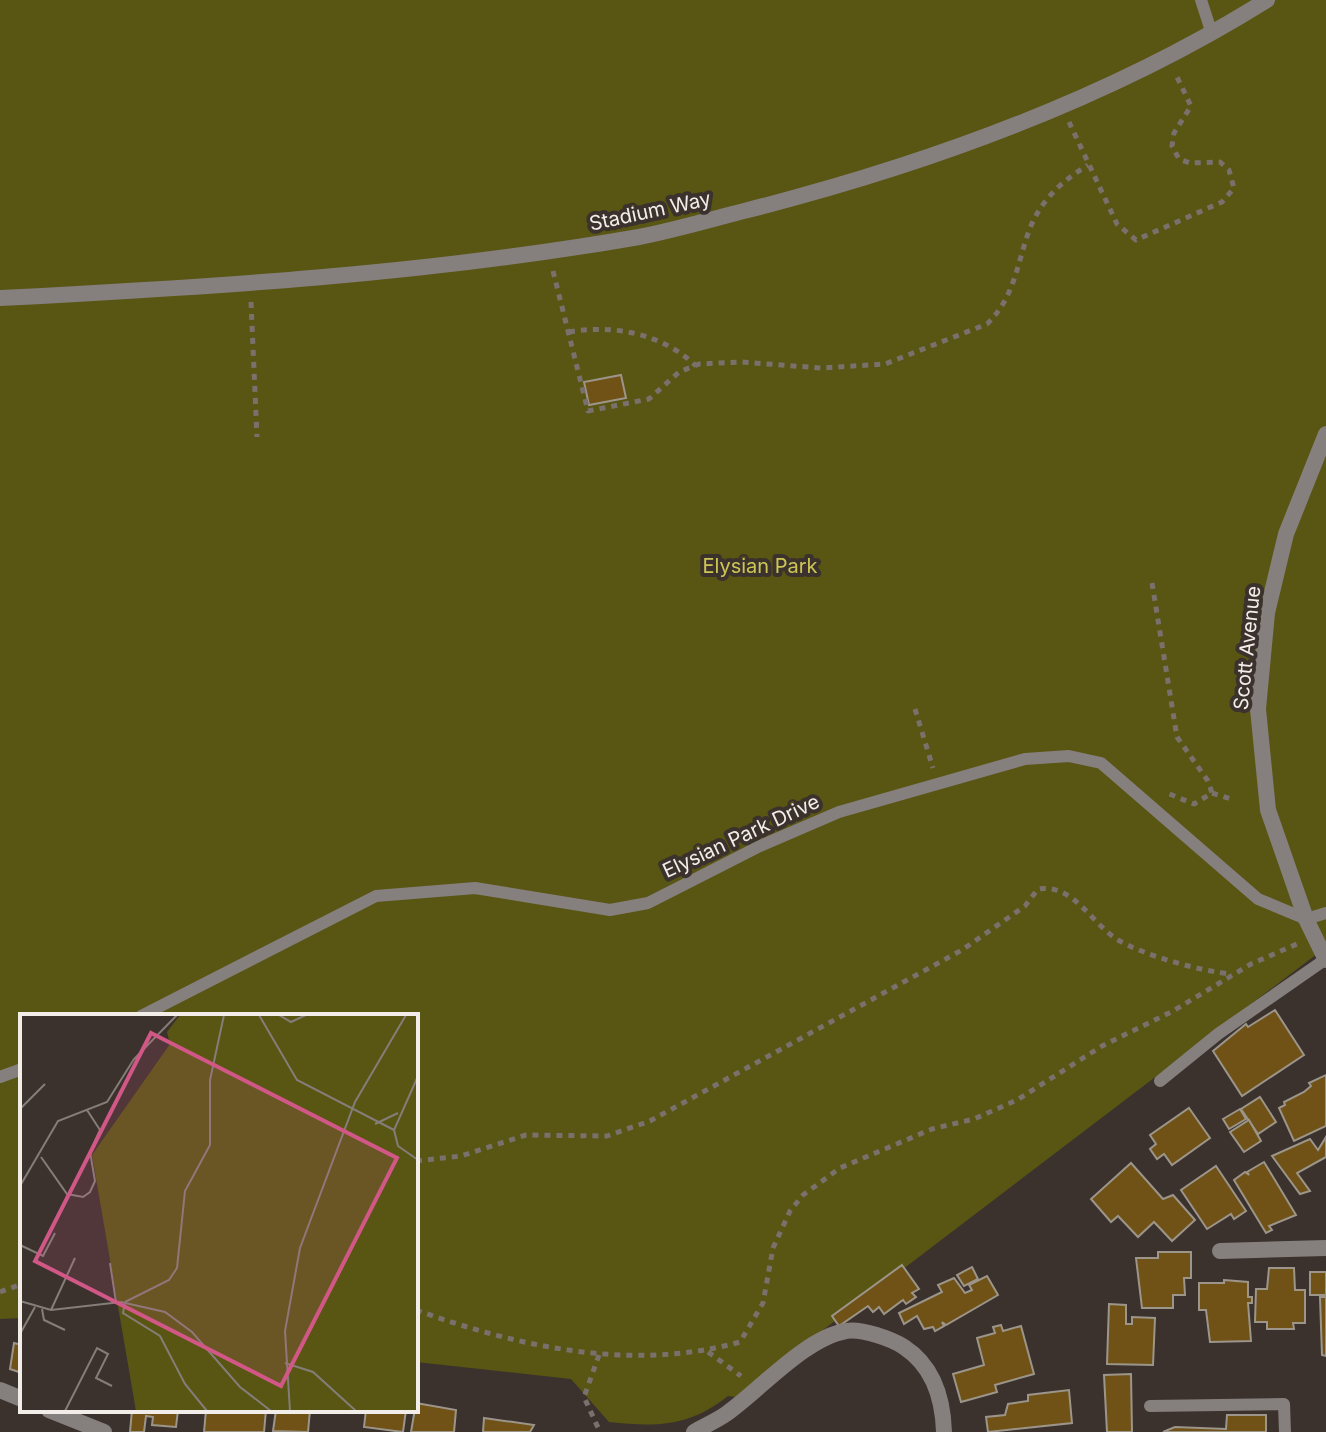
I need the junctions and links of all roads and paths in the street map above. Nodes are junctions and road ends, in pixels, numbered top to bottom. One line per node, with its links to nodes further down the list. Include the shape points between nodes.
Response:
1 (1201, 0): 3 (lane)
2 (1267, 0): 3 (street, Stadium Way)
3 (1212, 34): 4 (street, Stadium Way)
4 (1167, 56): 5 (street, Stadium Way); 6 (path, via 1191,106 1172,146 1179,159 1190,163 1220,162 1233,179 1229,196 1136,240 1117,224)
5 (1062, 106): 6 (path); 7 (street, Stadium Way, via 931,157 794,198 642,236)
6 (1088, 165): 11 (path, via 1046,199 1030,229 1012,288 987,324 885,364)
7 (548, 251): 8 (street, Stadium Way); 10 (path)
8 (250, 284): 9 (street, Stadium Way); 13 (path)
9 (0, 298)
10 (569, 332): 11 (path, via 623,331 653,338 678,349); 11 (path, via 588,411 649,399 679,372)
11 (696, 366)
12 (1326, 434): 21 (street, Scott Avenue, via 1286,534 1267,613 1258,709 1268,810)
13 (257, 437)
14 (1152, 583): 17 (path, via 1177,737)
15 (915, 709): 16 (path)
16 (938, 784): 19 (lane, Elysian Park Drive, via 1025,759 1069,756 1101,763); 25 (lane, Elysian Park Drive, via 839,812 648,903 610,910 475,888 376,896)
17 (1212, 793): 18 (path); 19 (path, via 1194,804 1166,793)
18 (1231, 799)
19 (1149, 802): 21 (lane, Elysian Park Drive, via 1258,899)
20 (1326, 913): 21 (lane)
21 (1306, 919): 22 (street, Scott Avenue)
22 (1312, 937): 23 (street, Scott Avenue); 24 (path)
23 (1326, 959): 28 (lane)
24 (1234, 974): 29 (path, via 1142,951 1101,928 1068,893 1038,889 1025,906 962,950 650,1121 607,1136 526,1135 461,1156); 35 (path, via 1102,1046 1017,1100 840,1168 790,1211 773,1248 763,1303 740,1342)
25 (145, 1014)
26 (20, 1070): 27 (lane)
27 (0, 1077)
28 (1160, 1081)
29 (418, 1161)
30 (1326, 1248): 31 (street)
31 (1220, 1251)
32 (20, 1285): 33 (path)
33 (0, 1292)
34 (418, 1311): 36 (path, via 477,1330)
35 (707, 1351): 36 (path); 37 (path, via 744,1378)
36 (599, 1355): 43 (path, via 584,1397)
37 (765, 1383): 44 (street); 45 (street, via 819,1341 848,1330 877,1337 920,1358 934,1382)
38 (0, 1390): 39 (street)
39 (20, 1398)
40 (1150, 1406): 46 (lane, via 1284,1404)
41 (54, 1412): 42 (street)
42 (104, 1432)
43 (600, 1432)
44 (694, 1432)
45 (944, 1432)
46 (1285, 1432)

